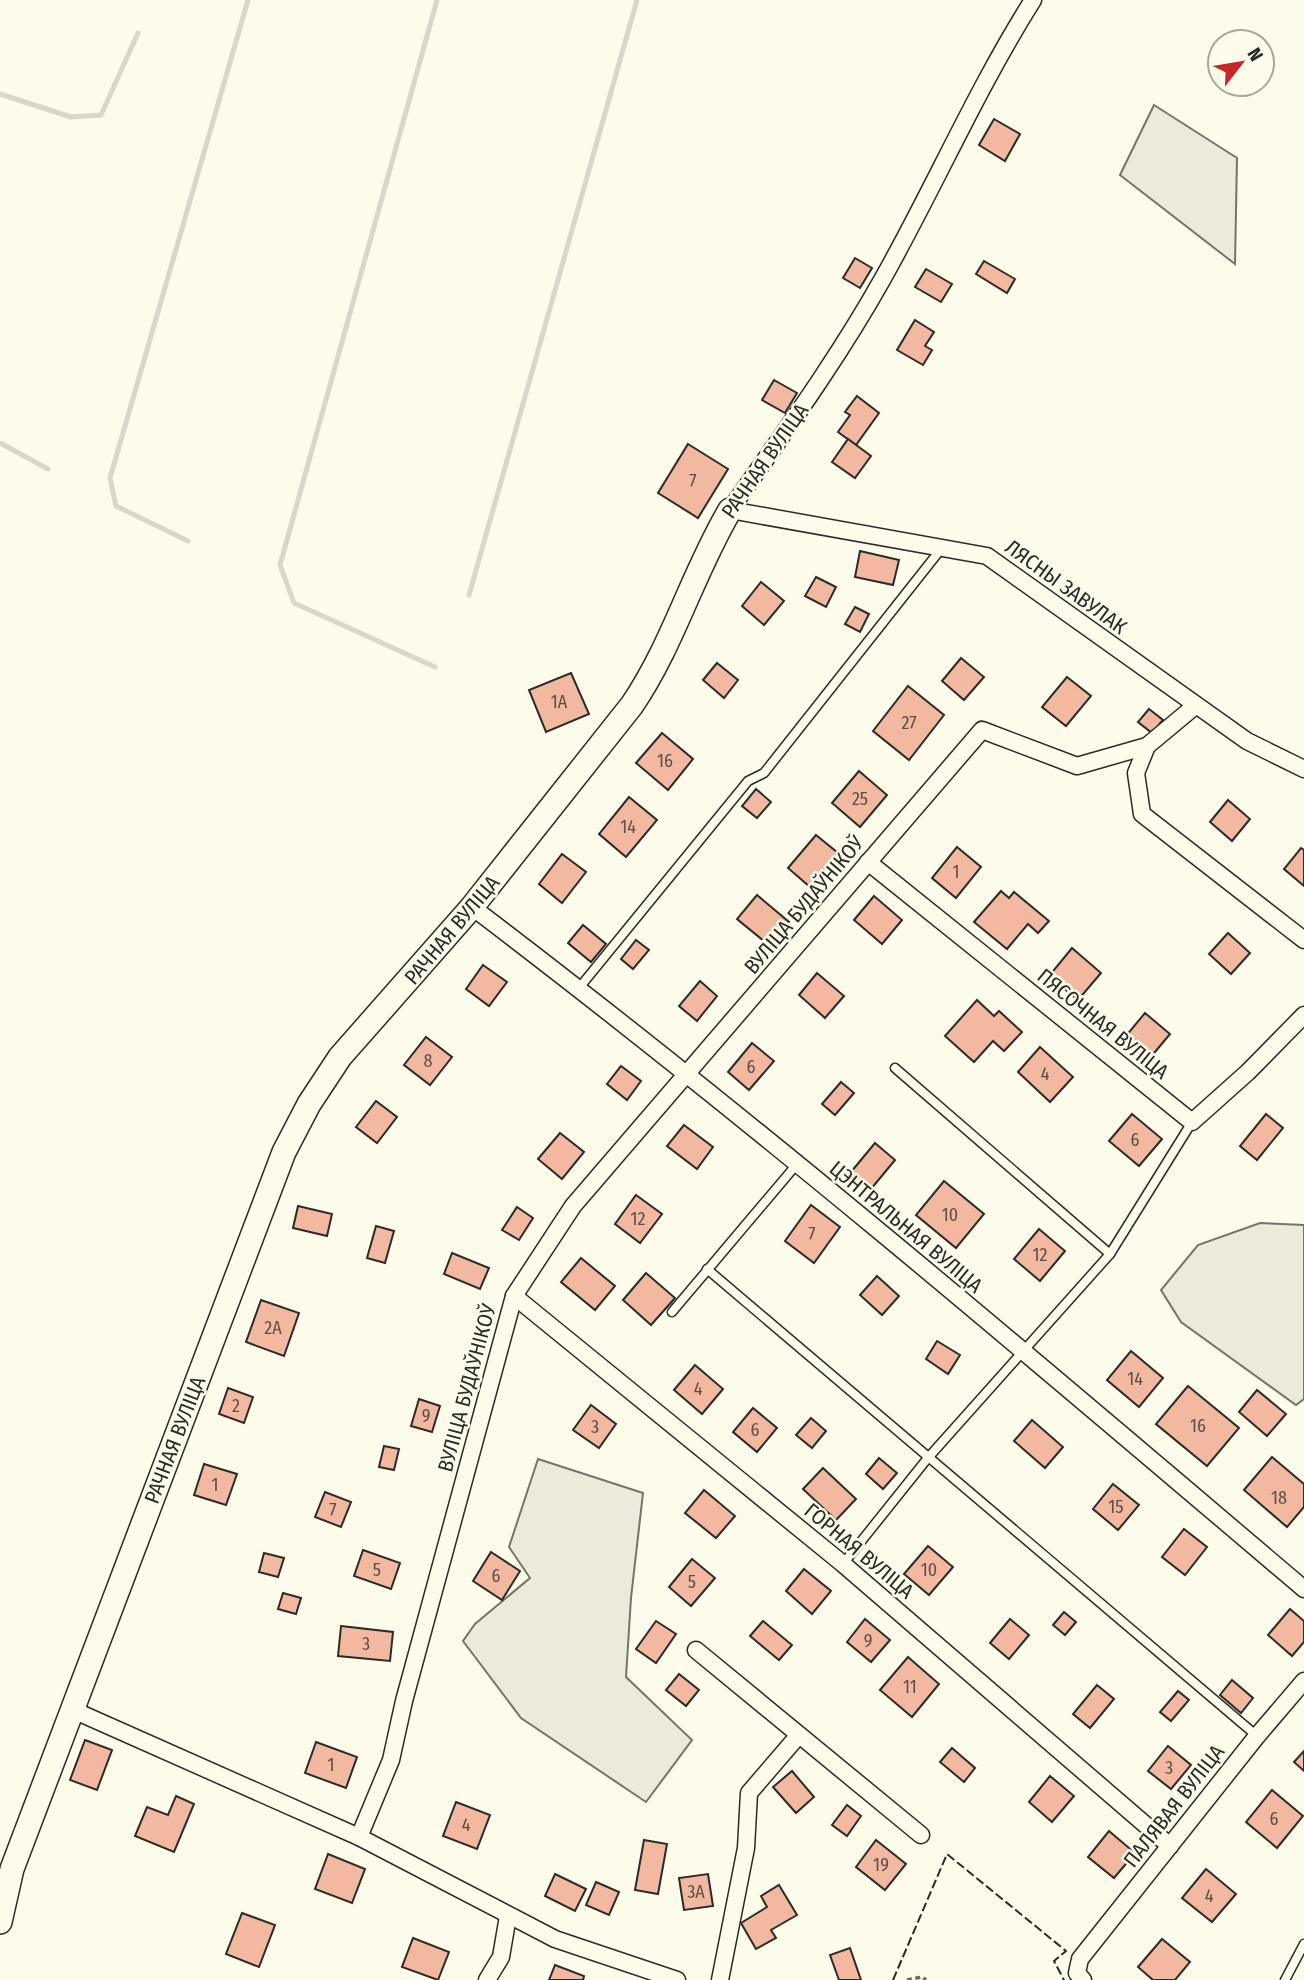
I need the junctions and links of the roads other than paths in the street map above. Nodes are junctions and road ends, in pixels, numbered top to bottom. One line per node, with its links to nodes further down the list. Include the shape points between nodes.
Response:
1 (1033, 0): 2 (street, РАЧНАЯ ВУЛІЦА, via 1006,42 837,358)
2 (730, 510): 3 (street, ЛЯСНЫ ЗАВУЛАК); 8 (street, РАЧНАЯ ВУЛІЦА, via 708,547 648,681 588,765)
3 (942, 548): 4 (street, ЛЯСНЫ ЗАВУЛАК, via 987,556); 10 (lane, via 764,773 748,781)
4 (1195, 706): 5 (street); 6 (street, ЛЯСНЫ ЗАВУЛАК, via 1247,741)
5 (1147, 746): 7 (street, ВУЛІЦА БУДАЎНІКОЎ, via 1077,766 982,730); 9 (street, via 1136,773 1142,814)
6 (1304, 769)
7 (868, 862): 13 (street, ВУЛІЦА БУДАЎНІКОЎ); 14 (street, ПЯСОЧНАЯ ВУЛІЦА)
8 (472, 907): 10 (street, ЦЭНТРАЛЬНАЯ ВУЛІЦА); 26 (street, РАЧНАЯ ВУЛІЦА, via 340,1057 284,1152)
9 (1304, 940)
10 (579, 988): 13 (street, ЦЭНТРАЛЬНАЯ ВУЛІЦА)
11 (1304, 1015): 14 (street)
12 (895, 1068): 16 (lane)
13 (687, 1076): 15 (street, ЦЭНТРАЛЬНАЯ ВУЛІЦА); 18 (street, ВУЛІЦА БУДАЎНІКОЎ, via 573,1206)
14 (1192, 1122): 16 (lane)
15 (797, 1164): 17 (lane); 20 (street, ЦЭНТРАЛЬНАЯ ВУЛІЦА)
16 (1110, 1254): 20 (lane)
17 (707, 1269): 19 (lane); 21 (lane)
18 (513, 1296): 22 (street, ГОРНАЯ ВУЛІЦА); 30 (street, ВУЛІЦА БУДАЎНІКОЎ, via 391,1760)
19 (672, 1311)
20 (1024, 1352): 21 (lane); 23 (street, ЦЭНТРАЛЬНАЯ ВУЛІЦА)
21 (927, 1459): 22 (lane); 28 (lane)
22 (843, 1564): 31 (street, ГОРНАЯ ВУЛІЦА)
23 (1304, 1589)
24 (696, 1650): 27 (street)
25 (1304, 1681): 28 (street, ПАЛЯВАЯ ВУЛІЦА)
26 (73, 1710): 30 (street); 33 (street, РАЧНАЯ ВУЛІЦА, via 12,1869)
27 (798, 1736): 29 (street); 37 (street, via 750,1793 746,1848)
28 (1257, 1736): 31 (street, ПАЛЯВАЯ ВУЛІЦА)
29 (921, 1835)
30 (359, 1837): 32 (street)
31 (1170, 1846): 38 (street, ПАЛЯВАЯ ВУЛІЦА, via 1080,1959 1077,1973)
32 (508, 1916): 35 (street, via 501,1956); 36 (street, via 555,1939)
33 (0, 1922)
34 (1304, 1944): 39 (lane)
35 (487, 1980)
36 (674, 1980)
37 (720, 1980)
38 (1083, 1980)
39 (1285, 1980)

